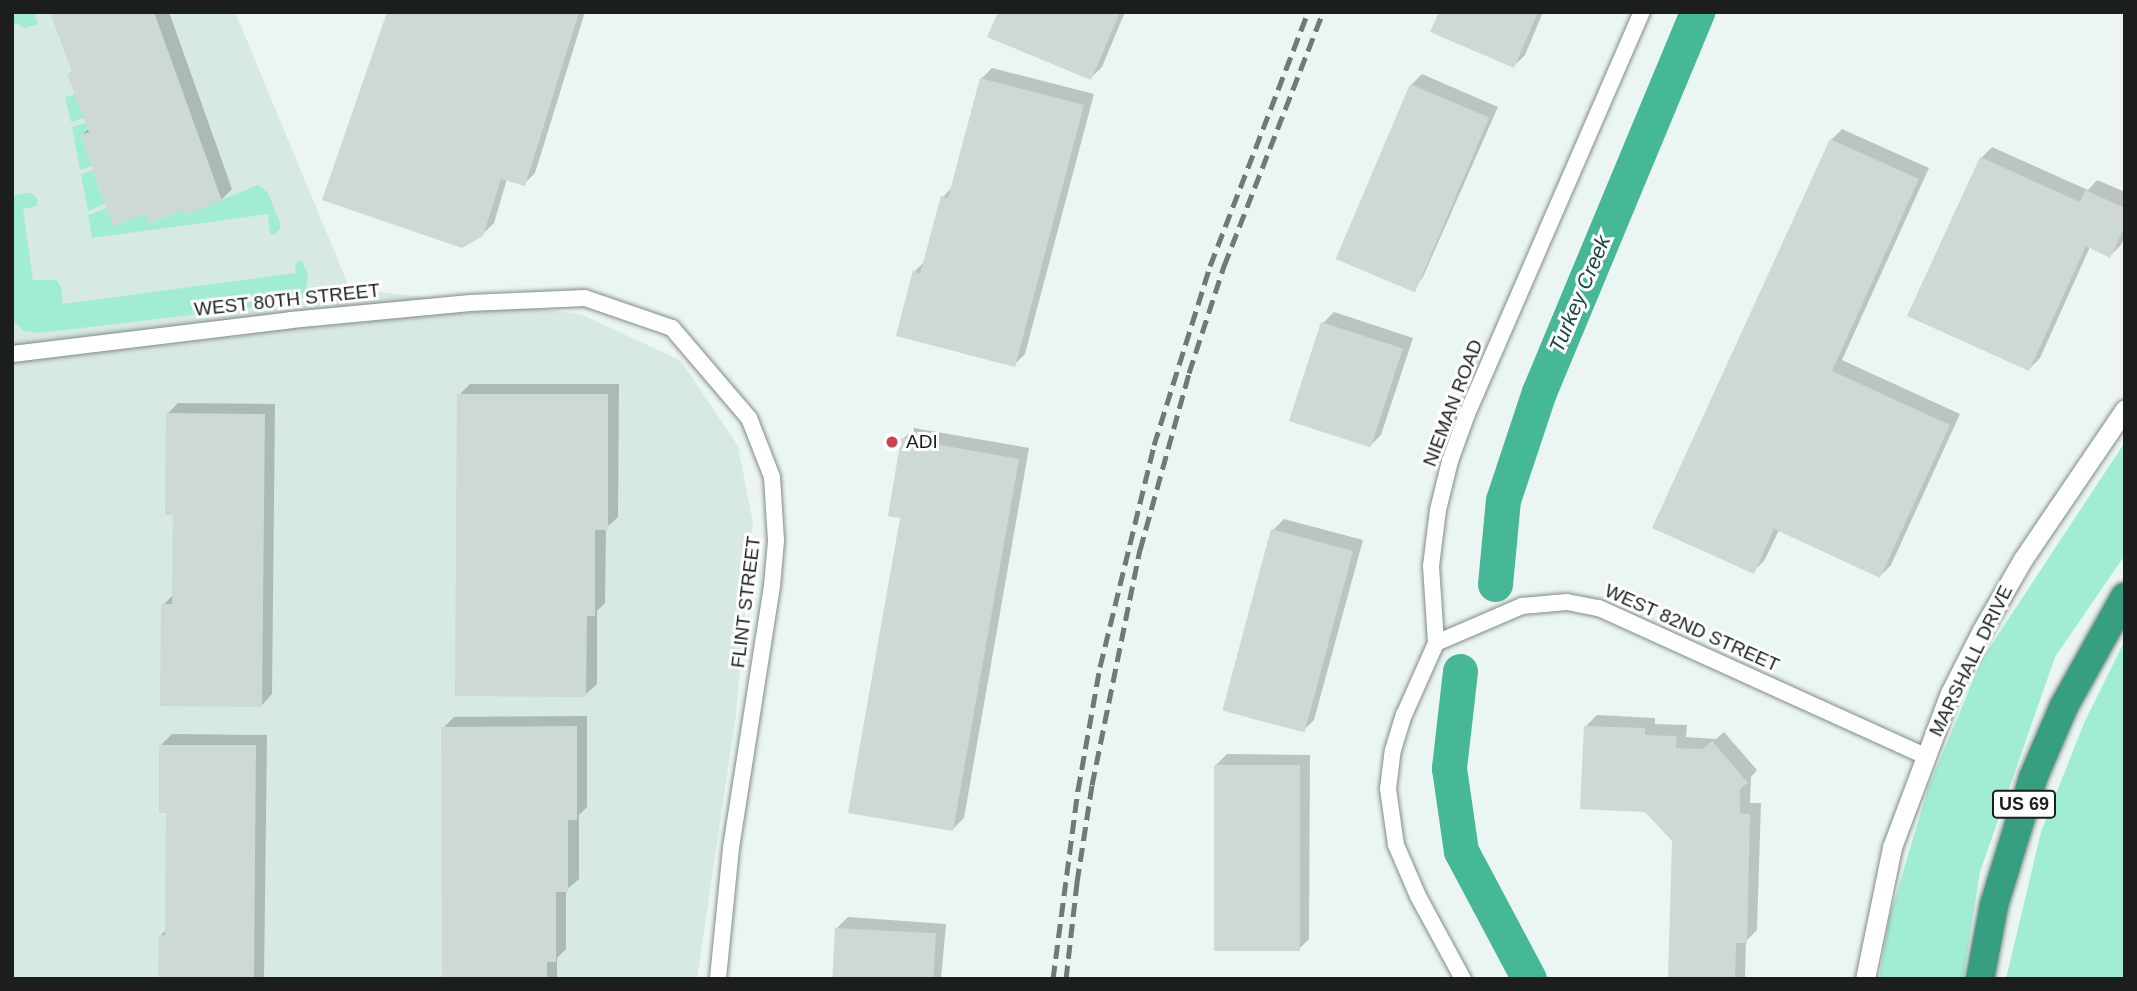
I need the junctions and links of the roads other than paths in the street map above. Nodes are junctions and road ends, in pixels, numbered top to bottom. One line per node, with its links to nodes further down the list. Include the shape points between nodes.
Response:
1 (1642, 12): 6 (street, NIEMAN ROAD, via 1450,461 1431,566)
2 (567, 299): 3 (street, WEST 80TH STREET, via 291,320); 8 (street, FLINT STREET, via 584,298 672,328 749,418 772,477 776,541 772,586 731,848)
3 (12, 354)
4 (2125, 409): 7 (street, MARSHALL DRIVE, via 2023,559 1982,630)
5 (2125, 597): 11 (highway, US 69, via 2064,706 2033,778 1994,905)
6 (1436, 643): 7 (street, WEST 82ND STREET, via 1522,606 1567,602 1599,608); 9 (street, NIEMAN ROAD, via 1393,750 1388,789 1391,827 1402,863)
7 (1925, 756): 10 (street, MARSHALL DRIVE, via 1892,847)
8 (718, 979)
9 (1463, 979)
10 (1865, 979)
11 (1980, 979)

